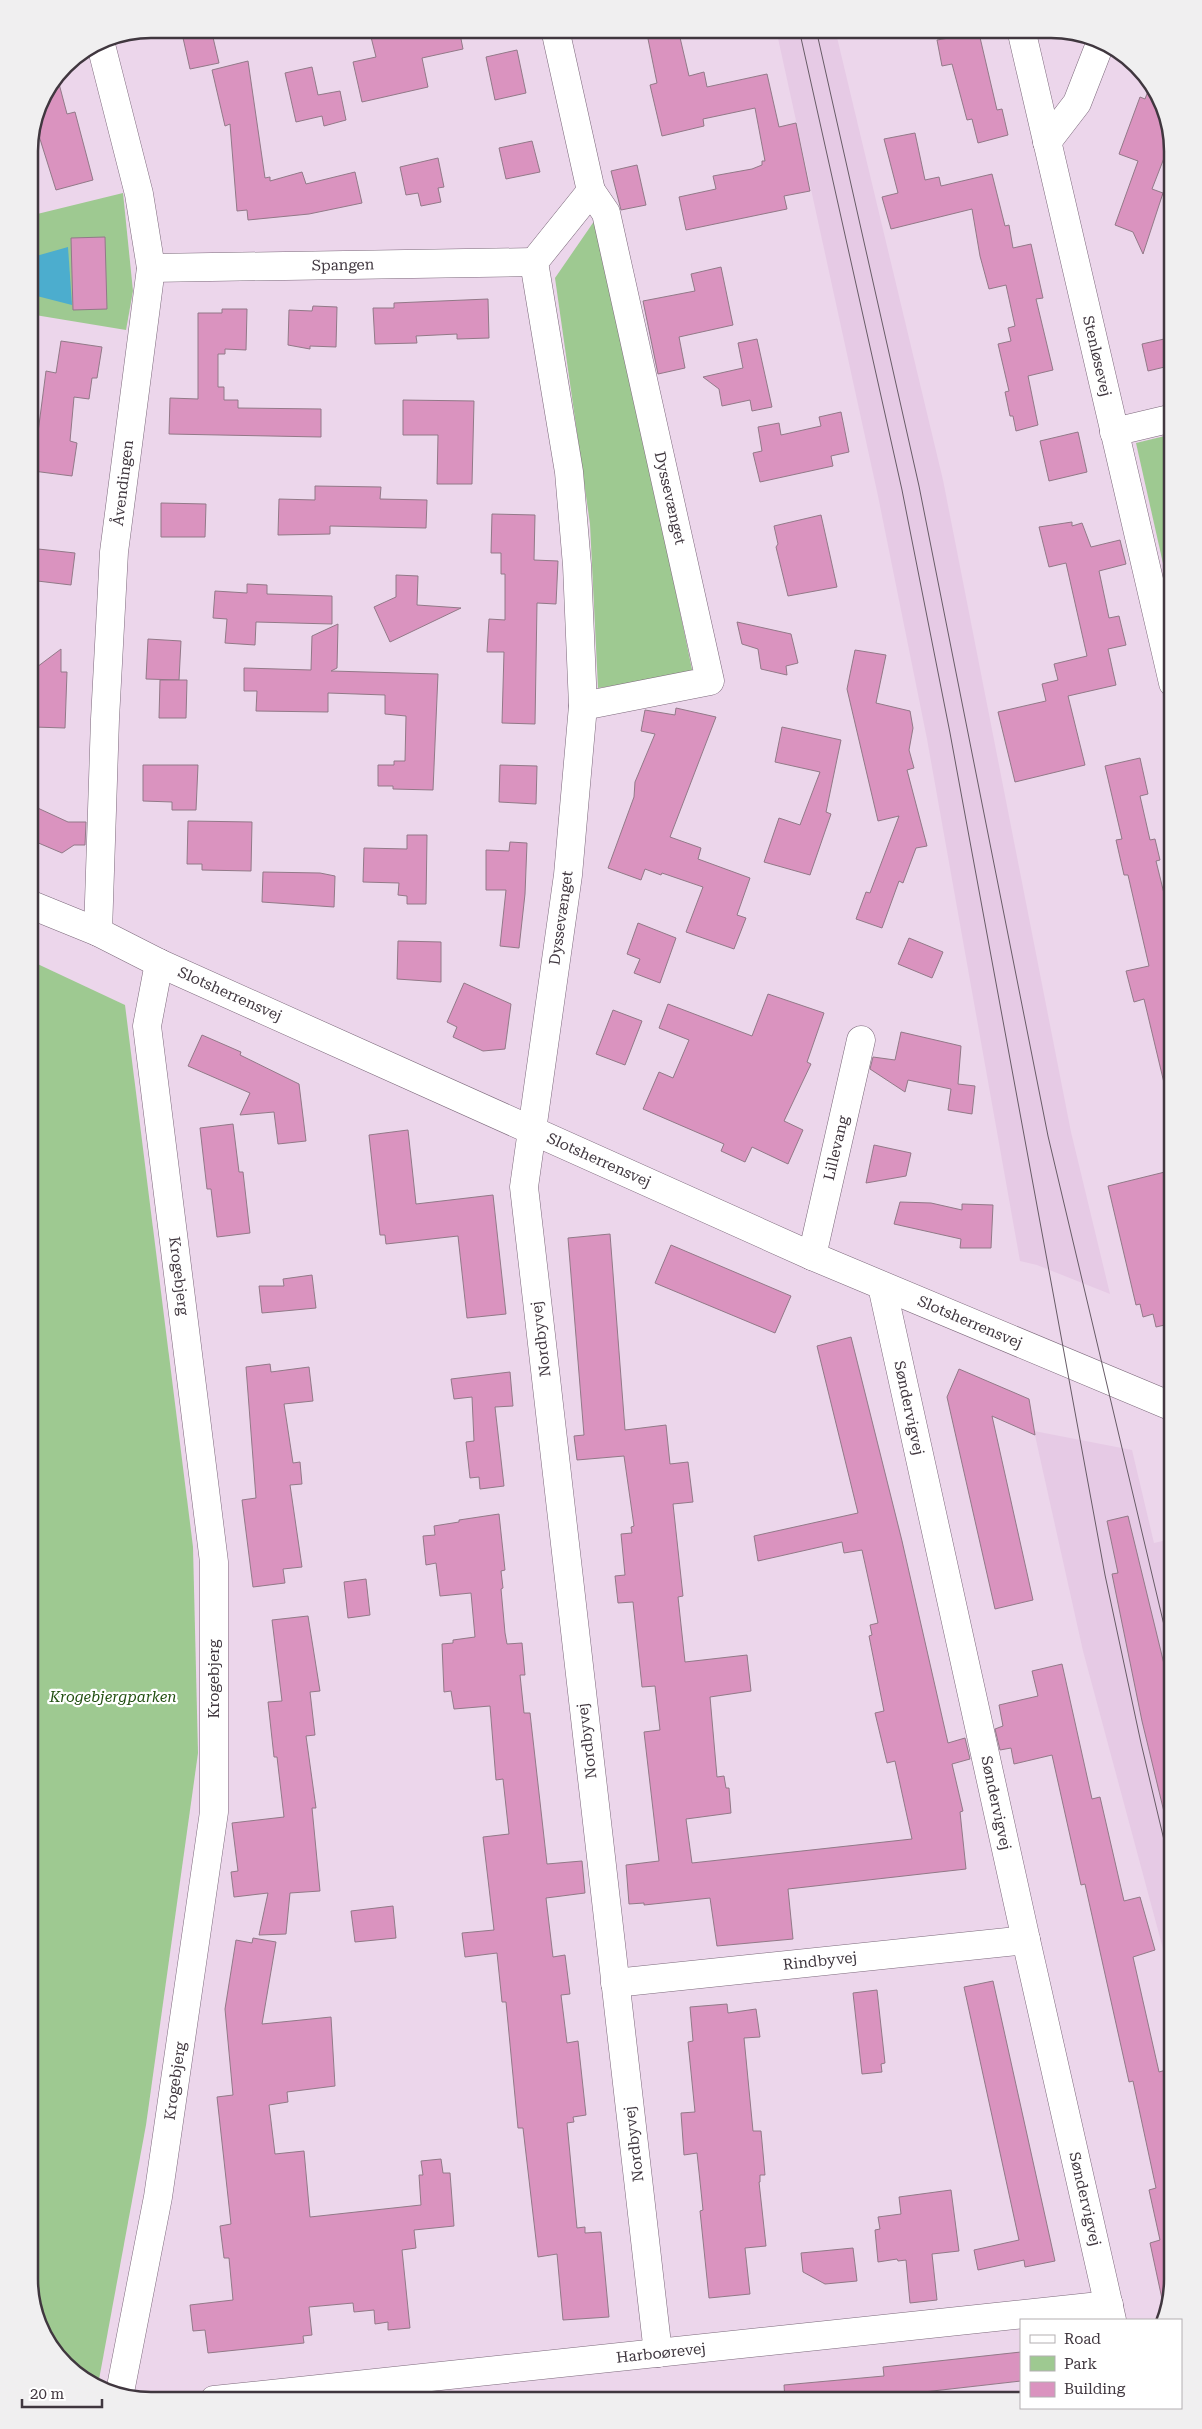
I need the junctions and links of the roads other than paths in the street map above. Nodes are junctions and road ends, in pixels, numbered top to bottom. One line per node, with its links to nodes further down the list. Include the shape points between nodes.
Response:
1 (558, 38): 6 (street, Dyssevænget)
2 (1023, 38): 5 (street, Stenløsevej)
3 (102, 48): 8 (street, Åvendingen, via 139,194)
4 (1099, 48): 5 (street, via 1077,103)
5 (1048, 142): 10 (street, Stenløsevej)
6 (591, 192): 7 (street); 12 (street, Dyssevænget, via 606,213 710,681)
7 (534, 262): 8 (street, Spangen); 12 (street, Dyssevænget, via 570,472 578,565)
8 (151, 268): 14 (street, Åvendingen, via 114,552)
9 (1164, 420): 10 (street)
10 (1114, 432): 11 (street, Stenløsevej)
11 (1164, 637)
12 (583, 706): 17 (street, Dyssevænget, via 568,875)
13 (38, 908): 14 (street, Slotsherrensvej)
14 (98, 932): 15 (street, Slotsherrensvej)
15 (159, 963): 17 (street, Slotsherrensvej); 27 (street, Krogebjerg, via 148,1026 214,1562 214,1812 158,2198)
16 (861, 1040): 18 (street, Lillevang)
17 (530, 1130): 18 (street, Slotsherrensvej); 22 (street, Nordbyvej, via 524,1186)
18 (812, 1256): 19 (street, Slotsherrensvej)
19 (882, 1286): 20 (street, Slotsherrensvej); 21 (street, Søndervigvej)
20 (1164, 1403)
21 (1026, 1940): 22 (street, Rindbyvej); 23 (street, Søndervigvej)
22 (615, 1983): 26 (street, Nordbyvej)
23 (1111, 2313): 24 (street, Harboørevej)
24 (1043, 2319)
25 (1020, 2321): 26 (street, Harboørevej)
26 (658, 2353): 28 (street, Harboørevej)
27 (121, 2387)
28 (297, 2391)

